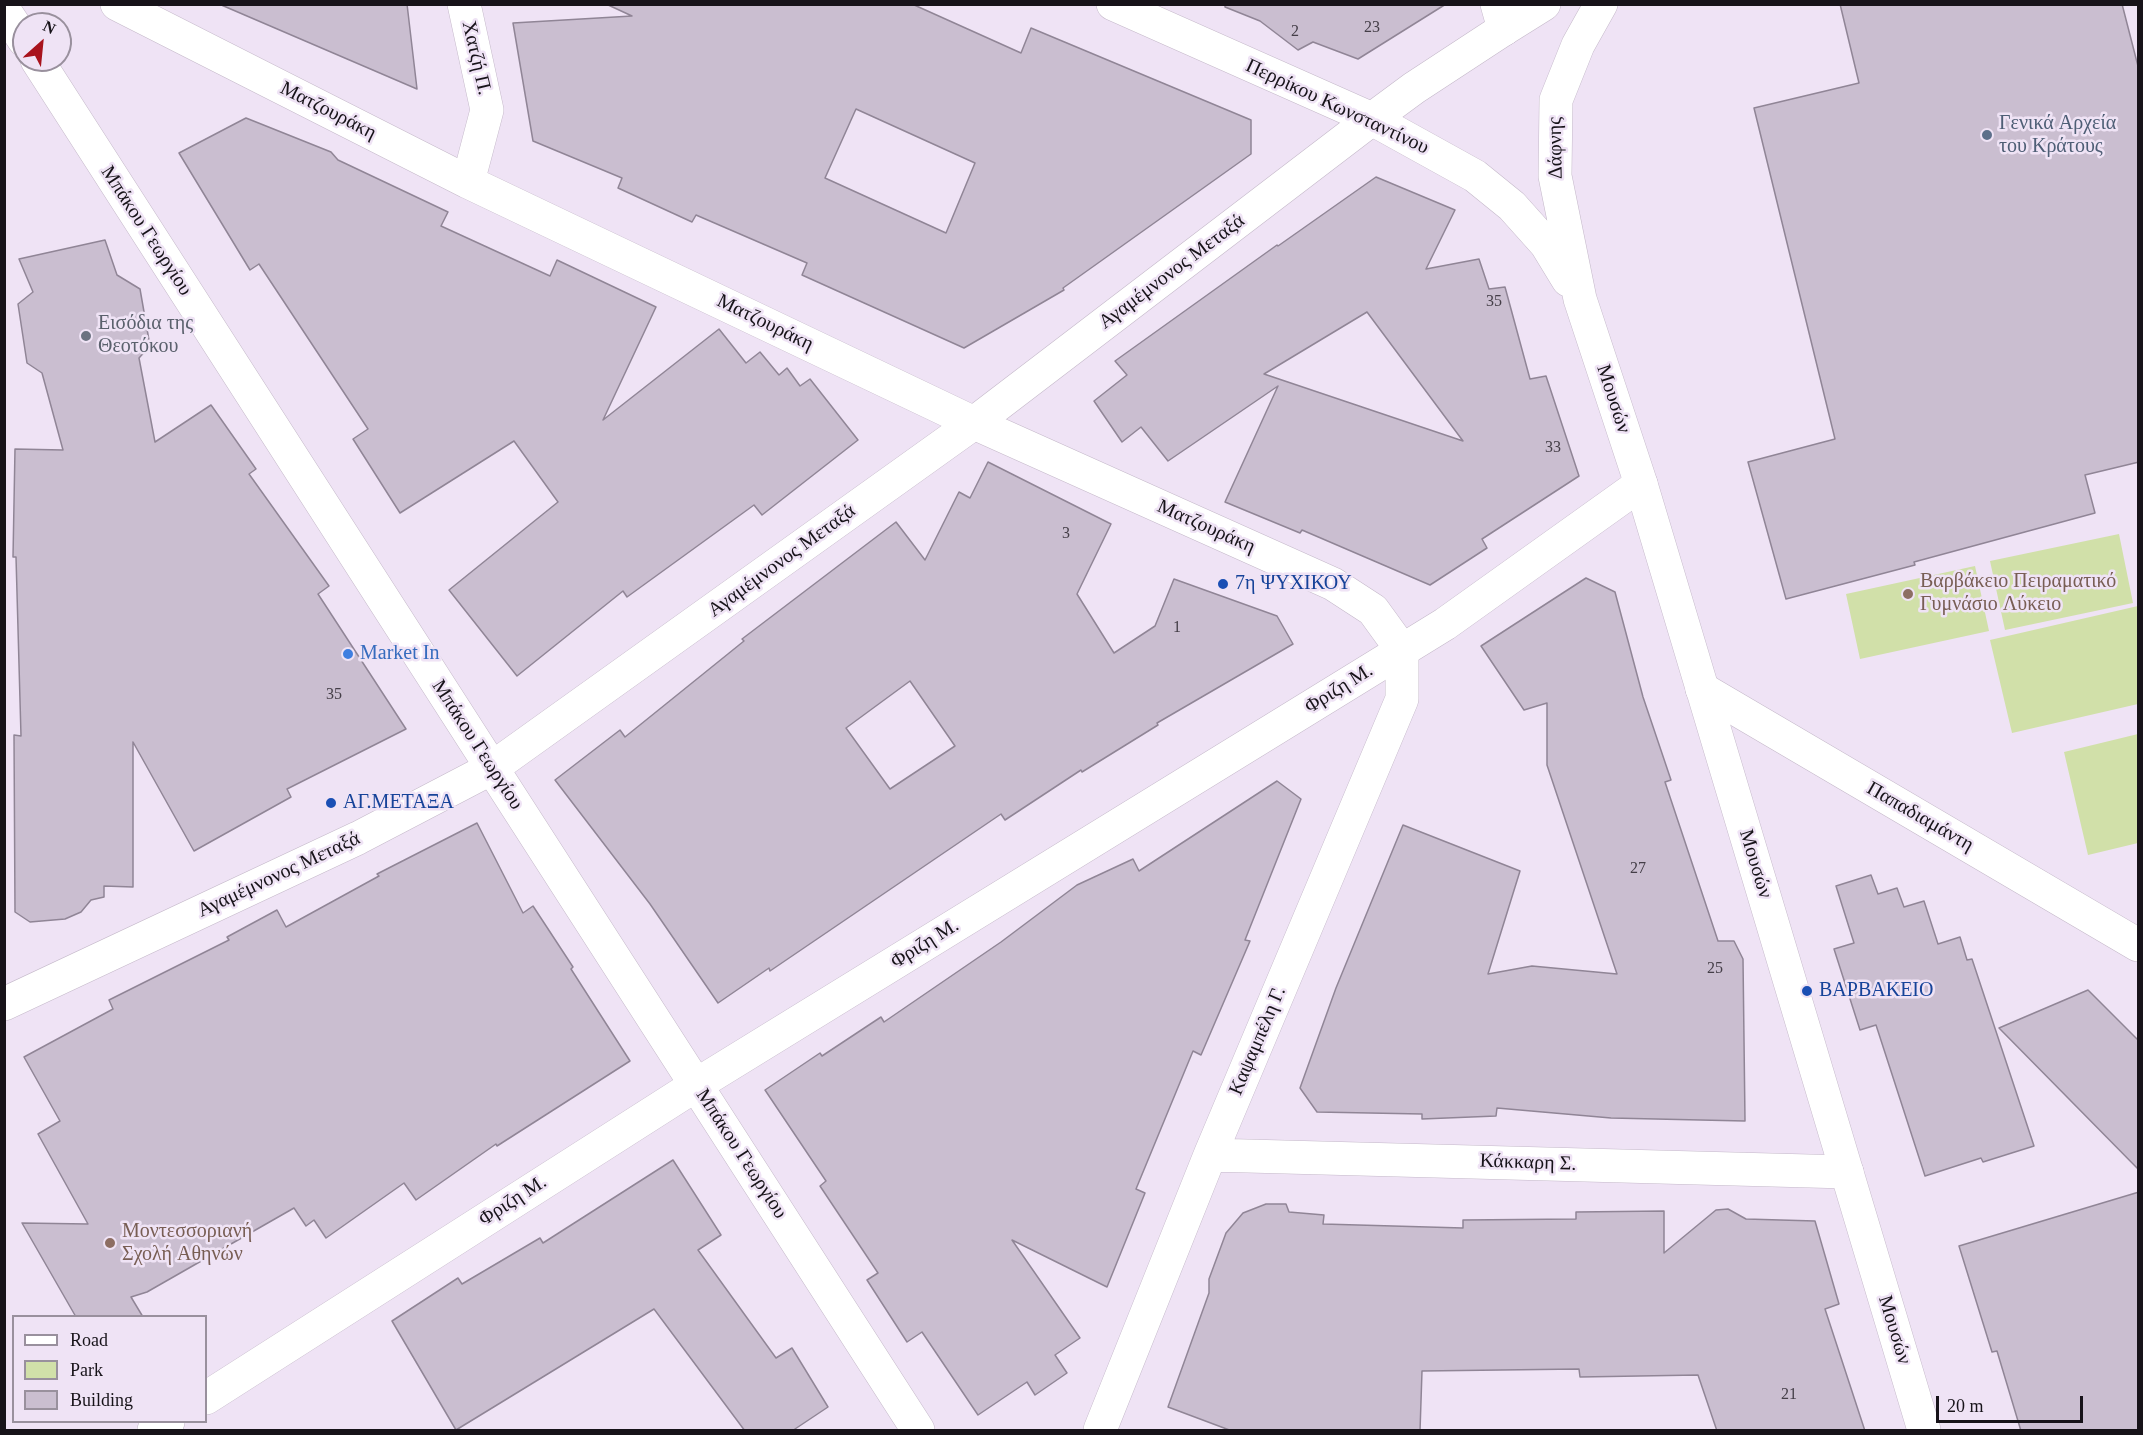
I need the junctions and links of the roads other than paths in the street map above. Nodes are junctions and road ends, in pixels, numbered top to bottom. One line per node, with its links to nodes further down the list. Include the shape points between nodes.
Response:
1 (117, 4): 9 (street, Ματζουράκη)
2 (464, 4): 9 (street, Χατζή Π., via 487,110)
3 (1113, 4): 8 (street, Περρίκου Κωνσταντίνου)
4 (1544, 4): 6 (street)
5 (1601, 4): 10 (street, Δάφνης, via 1578,45 1556,100 1555,176)
6 (1501, 17): 8 (street, Αγαμέμνονος Μεταξά)
7 (45, 72): 15 (street, Μπάκου Γεωργίου)
8 (1372, 119): 10 (street, Περρίκου Κωνσταντίνου, via 1475,176 1512,206 1546,244); 11 (street, Αγαμέμνονος Μεταξά)
9 (468, 182): 11 (street, Ματζουράκη)
10 (1580, 299): 12 (street, Μουσών)
11 (974, 423): 13 (street, Ματζουράκη, via 1333,584 1373,610); 15 (street, Αγαμέμνονος Μεταξά)
12 (1641, 484): 13 (street, Φριζη Μ., via 1445,624); 14 (street, Μουσών)
13 (1402, 650): 18 (street, Φριζη Μ.); 19 (street, Καψαμπέλη Γ., via 1402,699)
14 (1702, 689): 16 (street, Παπαδιαμάντη); 20 (street, Μουσών)
15 (492, 768): 17 (street, Αγαμέμνονος Μεταξά, via 358,838); 18 (street, Μπάκου Γεωργίου)
16 (2139, 945)
17 (4, 1004)
18 (696, 1085): 21 (street, Φριζη Μ.); 22 (street, Μπάκου Γεωργίου)
19 (1210, 1155): 20 (street, Κάκκαρη Σ.); 23 (street, Καψαμπέλη Γ.)
20 (1847, 1172): 24 (street, Μουσών)
21 (207, 1397)
22 (918, 1431)
23 (1100, 1431)
24 (1924, 1431)

